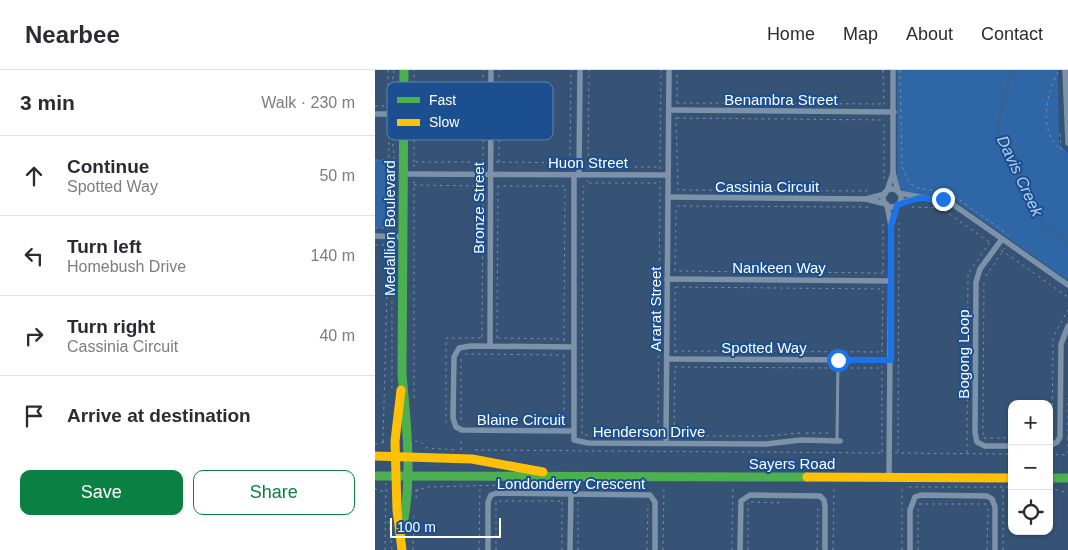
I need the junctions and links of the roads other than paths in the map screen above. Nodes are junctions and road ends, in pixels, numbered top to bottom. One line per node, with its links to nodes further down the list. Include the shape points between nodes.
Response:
1 (580, 70): 13 (street, Henderson Drive)
2 (669, 70): 5 (street)
3 (893, 70): 6 (street)
4 (1065, 70): 9 (street)
5 (669, 110): 6 (street, Benambra Street); 14 (street)
6 (894, 112): 10 (street)
7 (404, 140): 11 (street, Medallion Boulevard)
8 (491, 140): 12 (street, Bronze Street)
9 (1068, 143)
10 (893, 173): 15 (street); 16 (street)
11 (403, 174): 12 (street, Huon Street); 24 (street, Medallion Boulevard)
12 (491, 174): 13 (street, Huon Street); 30 (street, Bronze Street)
13 (577, 175): 14 (street, Huon Street); 31 (street, Henderson Drive)
14 (668, 175): 17 (street, Ararat Street)
15 (886, 192): 16 (street, via 892,189); 19 (street, Cassinia Circuit); 20 (street)
16 (901, 193): 18 (street); 21 (street)
17 (668, 197): 19 (street, Cassinia Circuit); 26 (street, Ararat Street)
18 (919, 198): 21 (street); 25 (street, via 938,198 951,203)
19 (878, 199): 20 (street, Cassinia Circuit)
20 (886, 204): 21 (street); 22 (street)
21 (899, 204): 22 (street)
22 (891, 226): 27 (street)
23 (375, 236): 24 (street)
24 (403, 237): 35 (street, Medallion Boulevard)
25 (1003, 239): 28 (street); 40 (street, Bogong Loop, via 977,277 975,433 977,442 983,445)
26 (667, 279): 27 (street, Nankeen Way); 32 (street, Ararat Street)
27 (891, 281): 34 (street)
28 (1068, 285)
29 (1068, 326): 39 (street, via 1061,344 1060,437)
30 (490, 346): 31 (street); 36 (street, Blaine Circuit, via 465,346 455,354 454,423 458,429)
31 (574, 347): 36 (street, Henderson Drive)
32 (667, 359): 33 (street, Spotted Way); 38 (street, Ararat Street)
33 (838, 360): 34 (street, Spotted Way); 37 (lane)
34 (891, 360): 48 (street)
35 (402, 385): 42 (street, Medallion Boulevard, via 388,442); 43 (street, Medallion Boulevard)
36 (573, 431): 38 (street, Henderson Drive, via 574,440 582,443)
37 (838, 441): 38 (street, Henderson Drive)
38 (666, 444)
39 (1051, 445)
40 (1008, 446)
41 (375, 456): 42 (street, Sayers Road)
42 (391, 456): 43 (street, Sayers Road); 46 (street, Medallion Boulevard)
43 (406, 457): 44 (street, Sayers Road, via 472,459); 47 (street, Medallion Boulevard)
44 (573, 475): 47 (street, Sayers Road); 48 (street, Sayers Road)
45 (375, 476): 46 (street, Sayers Road)
46 (396, 476): 47 (street, Sayers Road); 53 (street, Medallion Boulevard)
47 (407, 477): 53 (street, Medallion Boulevard, via 407,509)
48 (889, 477): 49 (street, Sayers Road)
49 (1008, 478)
50 (1053, 478): 51 (street)
51 (1068, 478)
52 (571, 493): 55 (street, Londonderry Crescent, via 491,495); 56 (street); 57 (street, Londonderry Crescent, via 652,496 655,502)
53 (401, 534): 54 (street)
54 (402, 550)
55 (487, 550)
56 (570, 550)
57 (655, 550)
58 (740, 550): 59 (street, via 741,501 749,495 814,495 822,498 825,507)
59 (825, 550)
60 (910, 550): 61 (street, via 910,510 915,497 921,496 987,496 993,500)
61 (995, 550)

